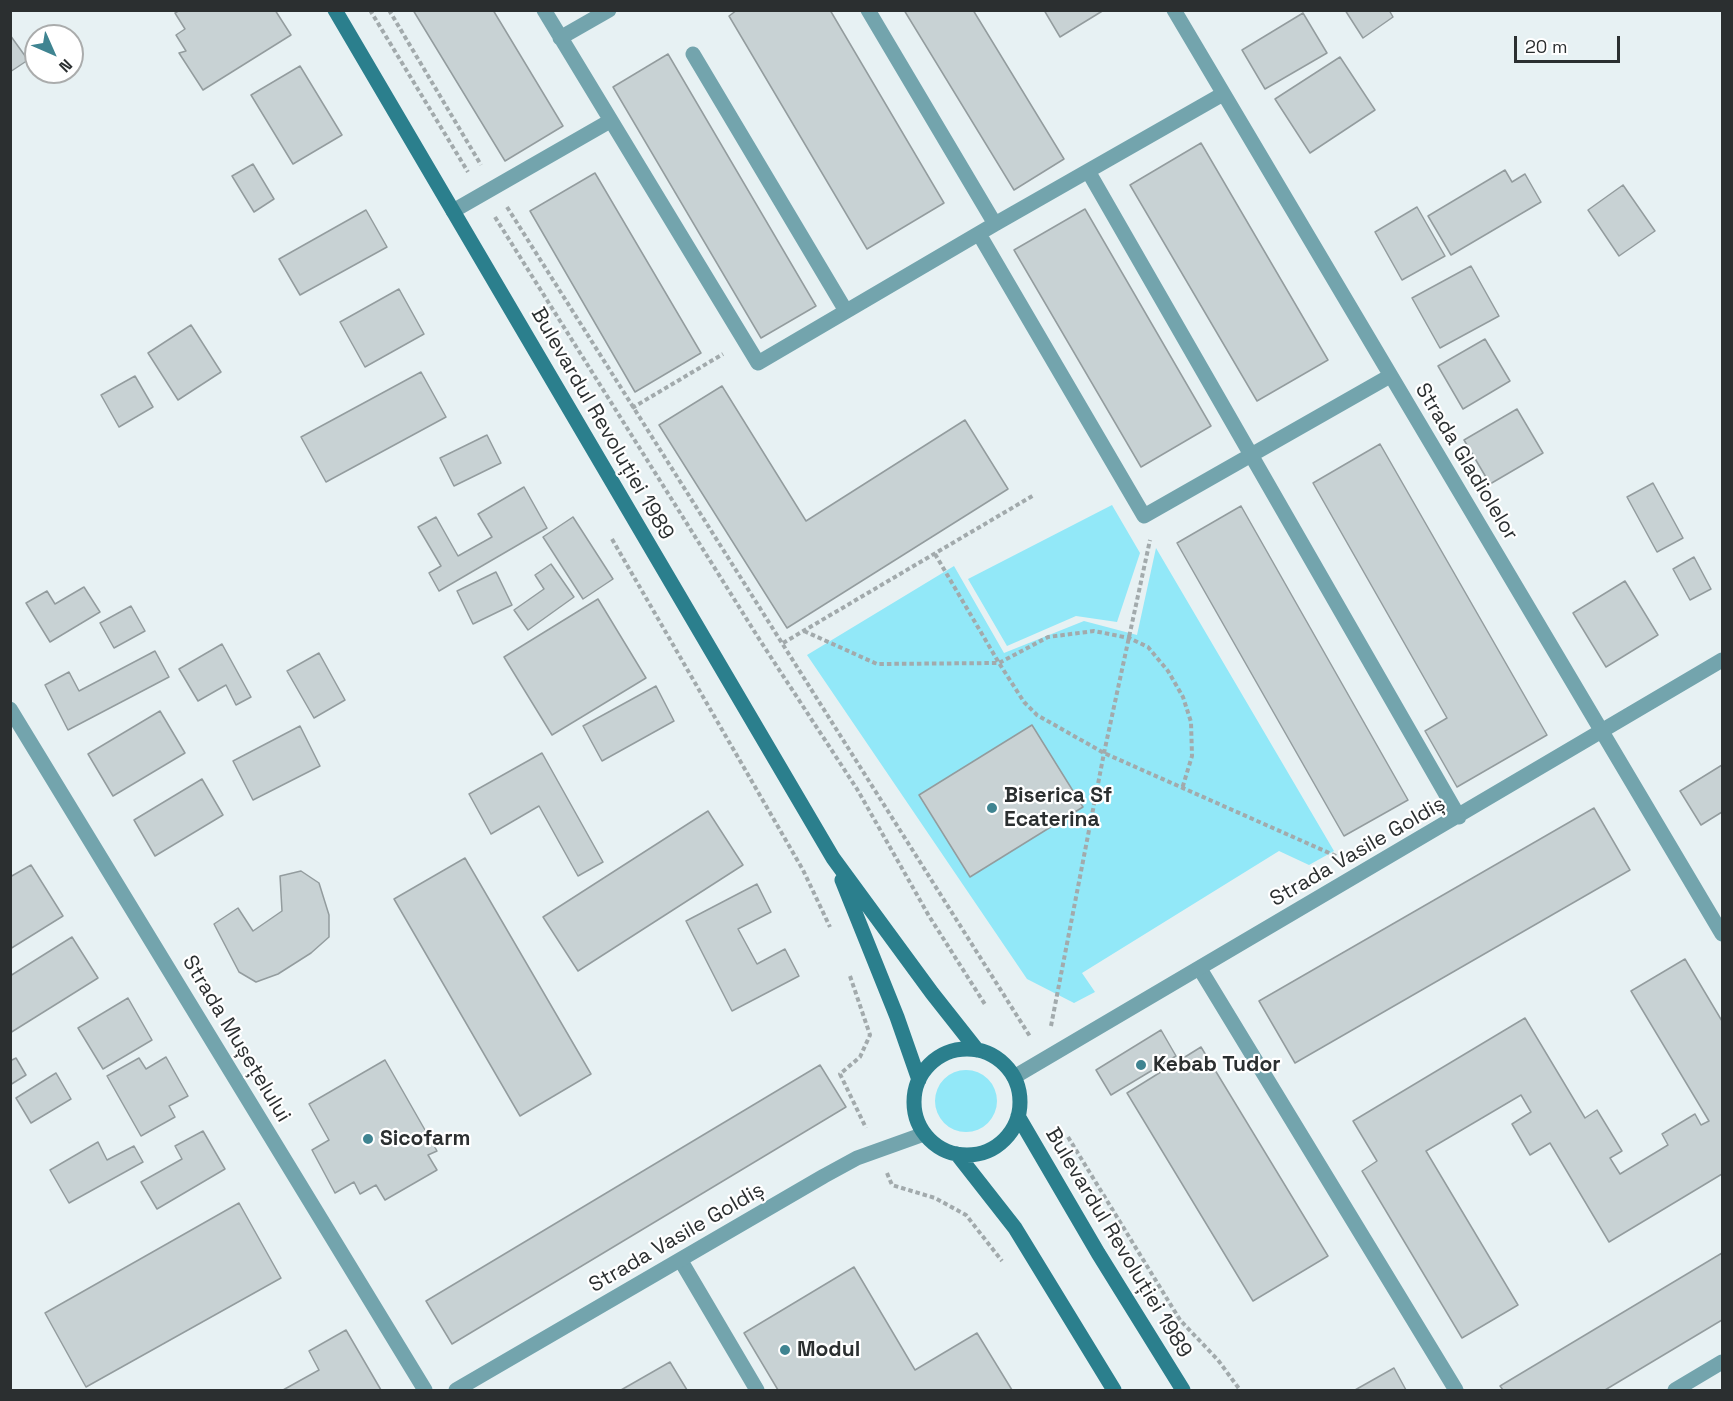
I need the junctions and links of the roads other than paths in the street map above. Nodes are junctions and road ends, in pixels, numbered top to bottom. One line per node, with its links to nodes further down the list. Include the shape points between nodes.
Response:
1 (335, 10): 11 (main road, Bulevardul Revoluției 1989)
2 (544, 10): 6 (street)
3 (609, 10): 6 (street)
4 (868, 10): 12 (street)
5 (1174, 10): 8 (street, Strada Gladiolelor)
6 (560, 38): 9 (street)
7 (693, 54): 14 (street)
8 (1223, 94): 10 (street); 15 (street, Strada Gladiolelor)
9 (610, 121): 11 (street); 14 (street, via 758,363)
10 (1088, 171): 12 (street); 16 (street)
11 (453, 211): 21 (main road, Bulevardul Revoluției 1989)
12 (994, 224): 13 (street)
13 (979, 234): 14 (street); 16 (street, via 1144,516)
14 (846, 311)
15 (1390, 376): 16 (street); 19 (street, Strada Gladiolelor)
16 (1251, 456): 20 (street)
17 (1722, 660): 19 (street, Strada Vasile Goldiș)
18 (10, 709): 32 (street, Strada Mușețelului)
19 (1603, 732): 20 (street, Strada Vasile Goldiș); 22 (street, Strada Gladiolelor)
20 (1459, 817): 23 (street, Strada Vasile Goldiș)
21 (833, 858): 24 (main road, Bulevardul Revoluției 1989); 26 (main road, Bulevardul Revoluției 1989)
22 (1722, 934)
23 (1200, 969): 25 (street, Strada Vasile Goldiș); 37 (street)
24 (977, 1050): 25 (main road, via 992,1055); 26 (main road, via 943,1055 929,1065)
25 (1014, 1077): 27 (main road, via 1019,1090)
26 (920, 1080): 28 (main road, via 914,1107)
27 (1018, 1116): 29 (main road, via 1002,1143 973,1155); 36 (main road, Bulevardul Revoluției 1989)
28 (924, 1134): 29 (main road, via 939,1147); 30 (street, Strada Vasile Goldiș, via 857,1158)
29 (957, 1154): 35 (main road, via 1015,1227)
30 (681, 1261): 33 (street, Strada Vasile Goldiș); 34 (street)
31 (1722, 1362): 38 (street)
32 (425, 1390)
33 (456, 1390)
34 (757, 1390)
35 (1114, 1390)
36 (1183, 1390)
37 (1456, 1390)
38 (1675, 1390)

